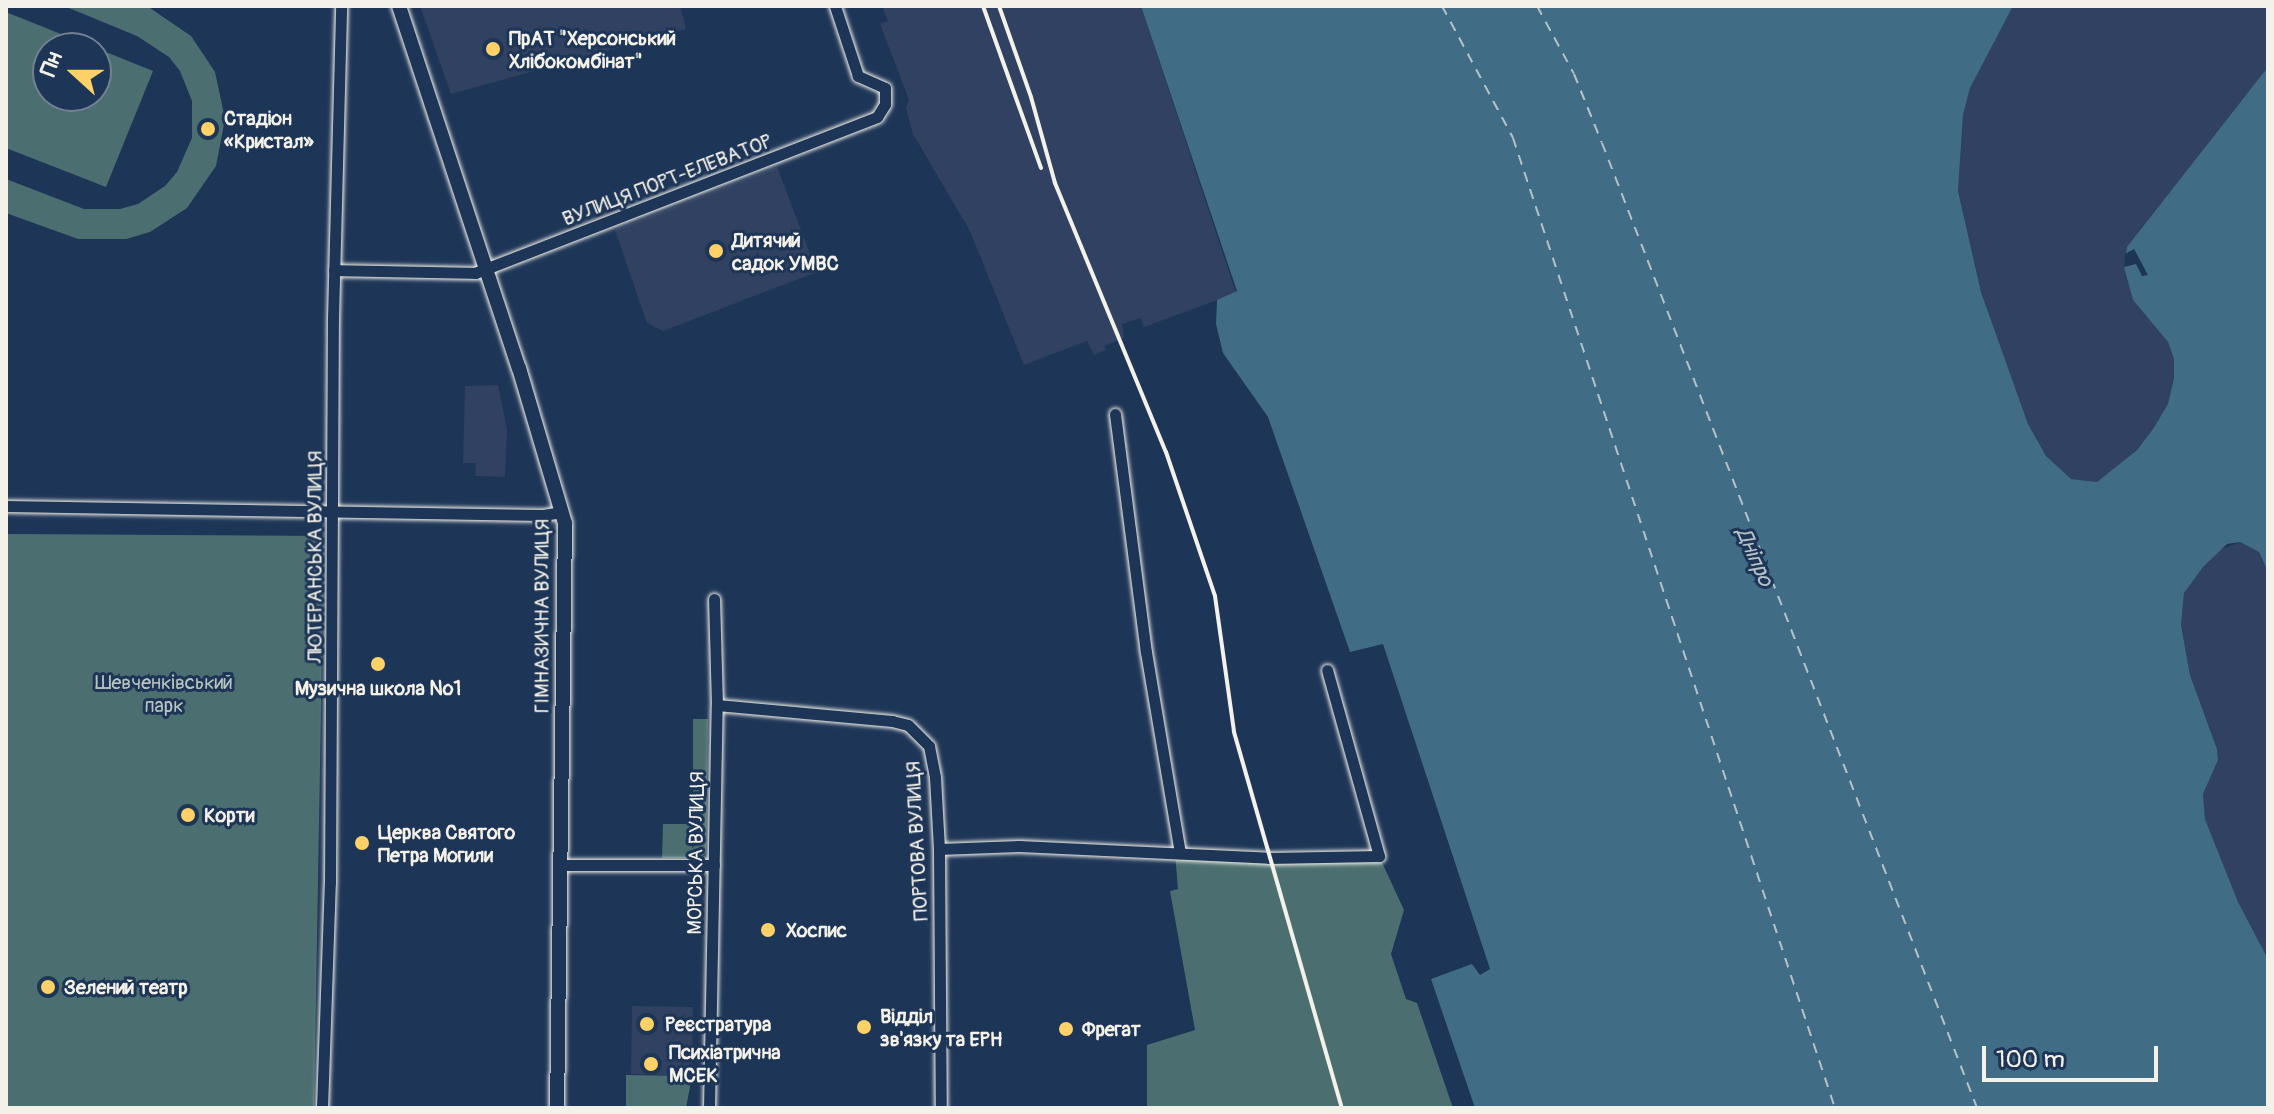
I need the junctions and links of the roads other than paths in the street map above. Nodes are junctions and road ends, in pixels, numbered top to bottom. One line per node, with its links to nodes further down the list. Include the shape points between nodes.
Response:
1 (341, 6): 4 (street, ЛЮТЕРАНСЬКА ВУЛИЦЯ)
2 (399, 6): 5 (street, ГІМНАЗИЧНА ВУЛИЦЯ)
3 (835, 6): 5 (street, ВУЛИЦЯ ПОРТ-ЕЛЕВАТОР, via 858,76 885,88 885,104 877,117)
4 (334, 270): 5 (street, ВУЛИЦЯ ПОРТ-ЕЛЕВАТОР); 8 (street, ЛЮТЕРАНСЬКА ВУЛИЦЯ)
5 (485, 270): 9 (street, ГІМНАЗИЧНА ВУЛИЦЯ)
6 (1115, 414): 14 (street, via 1146,652)
7 (6, 506): 8 (street)
8 (334, 510): 9 (street); 17 (street, ЛЮТЕРАНСЬКА ВУЛИЦЯ)
9 (562, 512): 15 (street, ГІМНАЗИЧНА ВУЛИЦЯ)
10 (714, 599): 12 (street, МОРСЬКА ВУЛИЦЯ)
11 (1327, 670): 14 (street, via 1379,856)
12 (717, 705): 13 (street, ПОРТОВА ВУЛИЦЯ, via 908,725 929,746); 16 (street, МОРСЬКА ВУЛИЦЯ)
13 (939, 849): 14 (street, via 1019,846); 20 (street, ПОРТОВА ВУЛИЦЯ)
14 (1180, 853)
15 (560, 865): 16 (street); 18 (street, ГІМНАЗИЧНА ВУЛИЦЯ)
16 (714, 865): 19 (street, МОРСЬКА ВУЛИЦЯ)
17 (322, 1108)
18 (557, 1108)
19 (709, 1108)
20 (941, 1108)

